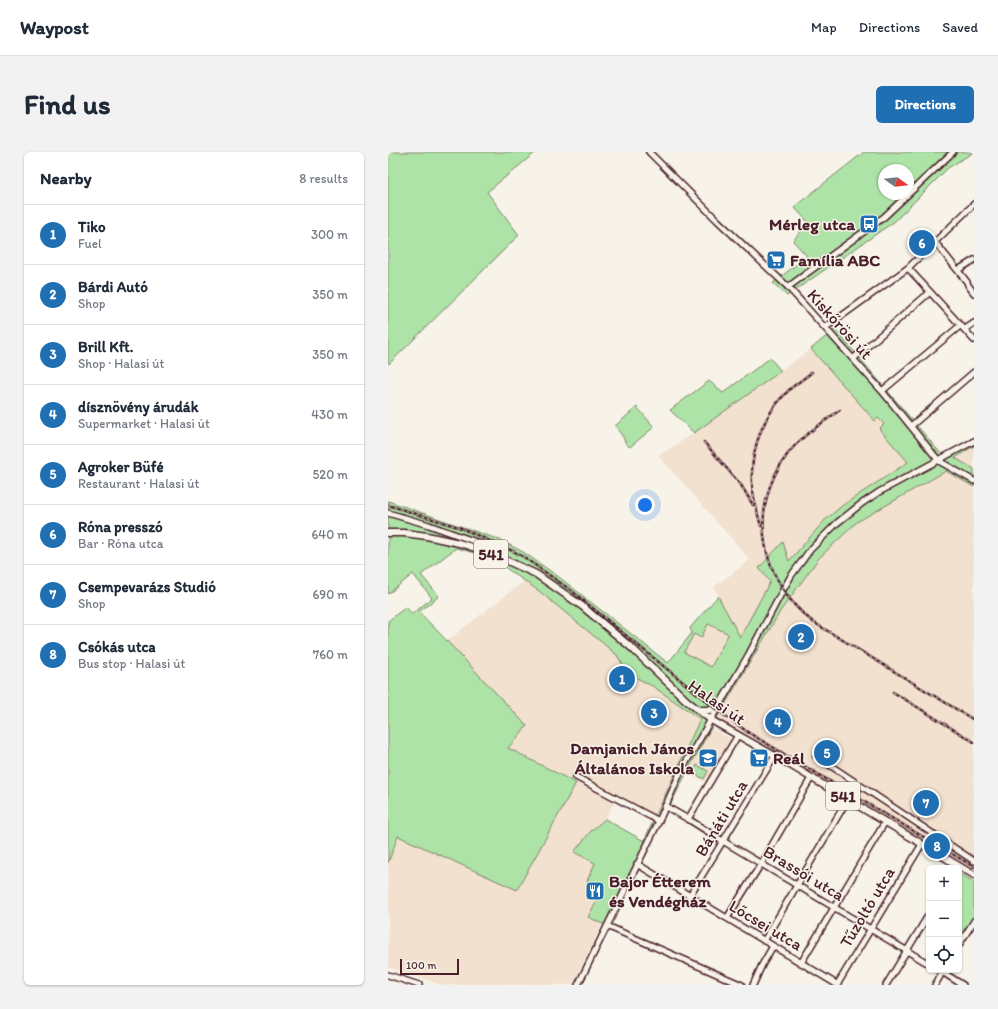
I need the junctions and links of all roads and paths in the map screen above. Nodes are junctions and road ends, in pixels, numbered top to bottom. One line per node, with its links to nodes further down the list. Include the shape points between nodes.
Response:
1 (649, 152): 8 (street, Kiskőrösi út)
2 (953, 152): 8 (street, via 884,217)
3 (974, 204): 4 (street)
4 (935, 242): 6 (street); 7 (street)
5 (974, 260): 7 (street)
6 (908, 268): 10 (street); 13 (street)
7 (958, 270): 9 (street)
8 (788, 287): 13 (street, Kiskőrösi út)
9 (973, 291)
10 (930, 292): 12 (street); 16 (street)
11 (974, 322): 14 (street)
12 (961, 325): 14 (street); 18 (street)
13 (825, 328): 16 (street, Kiskőrösi út)
14 (965, 329): 15 (street)
15 (974, 340)
16 (853, 359): 18 (street, Kiskőrösi út)
17 (974, 372): 19 (street)
18 (882, 391): 19 (street, Kiskőrösi út)
19 (911, 426): 21 (street, Kiskőrösi út)
20 (974, 441): 21 (street)
21 (939, 461): 22 (street, Kiskőrösi út); 26 (street, via 861,504 810,550 791,576)
22 (974, 481)
23 (388, 513): 25 (street)
24 (388, 533): 27 (main road, Halasi út / 541, via 427,536 459,543 536,574 582,606)
25 (482, 544)
26 (720, 705): 27 (main road, via 709,710); 28 (street)
27 (698, 710): 28 (main road, Halasi út / 541)
28 (712, 720): 29 (main road, Halasi út / 541); 35 (street, via 681,771)
29 (738, 735): 30 (main road, Halasi út / 541); 36 (street)
30 (775, 756): 33 (main road, Halasi út / 541); 39 (street, Bánáti utca)
31 (816, 756): 41 (street)
32 (576, 777): 37 (street)
33 (811, 778): 34 (main road, Halasi út / 541); 43 (street)
34 (848, 799): 38 (main road, Halasi út / 541); 47 (street)
35 (665, 806): 36 (street, Brassói utca); 37 (street)
36 (688, 818): 39 (street, Brassói utca)
37 (658, 821): 42 (street)
38 (885, 822): 40 (main road, Halasi út / 541); 49 (street)
39 (723, 841): 43 (street, Brassói utca); 48 (street, Bánáti utca)
40 (922, 844): 44 (main road, Halasi út / 541); 54 (street, Tűzoltó utca)
41 (974, 861)
42 (637, 864): 48 (street, Lőcsei utca); 53 (street)
43 (761, 864): 47 (street, Brassói utca); 50 (street)
44 (954, 865)
45 (962, 869): 46 (main road, Halasi út / 541)
46 (974, 875)
47 (797, 886): 49 (street, Brassói utca); 56 (street)
48 (690, 895): 50 (street, Lőcsei utca)
49 (834, 908): 54 (street, Brassói utca); 60 (street)
50 (727, 918): 56 (street, Lőcsei utca)
51 (926, 919): 58 (street)
52 (974, 921): 55 (street)
53 (607, 926): 65 (street); 66 (street)
54 (870, 929): 58 (street, Brassói utca); 68 (street, Tűzoltó utca)
55 (962, 936)
56 (764, 941): 57 (street, Lőcsei utca)
57 (773, 946): 60 (street, Lőcsei utca); 67 (street)
58 (907, 950): 59 (street, Brassói utca); 69 (street)
59 (926, 962)
60 (802, 963): 68 (street, Lőcsei utca)
61 (941, 973): 70 (street)
62 (945, 973): 71 (street)
63 (388, 975): 64 (street)
64 (419, 985)
65 (578, 985)
66 (742, 985)
67 (753, 985)
68 (838, 985)
69 (886, 985)
70 (935, 985)
71 (963, 985)

